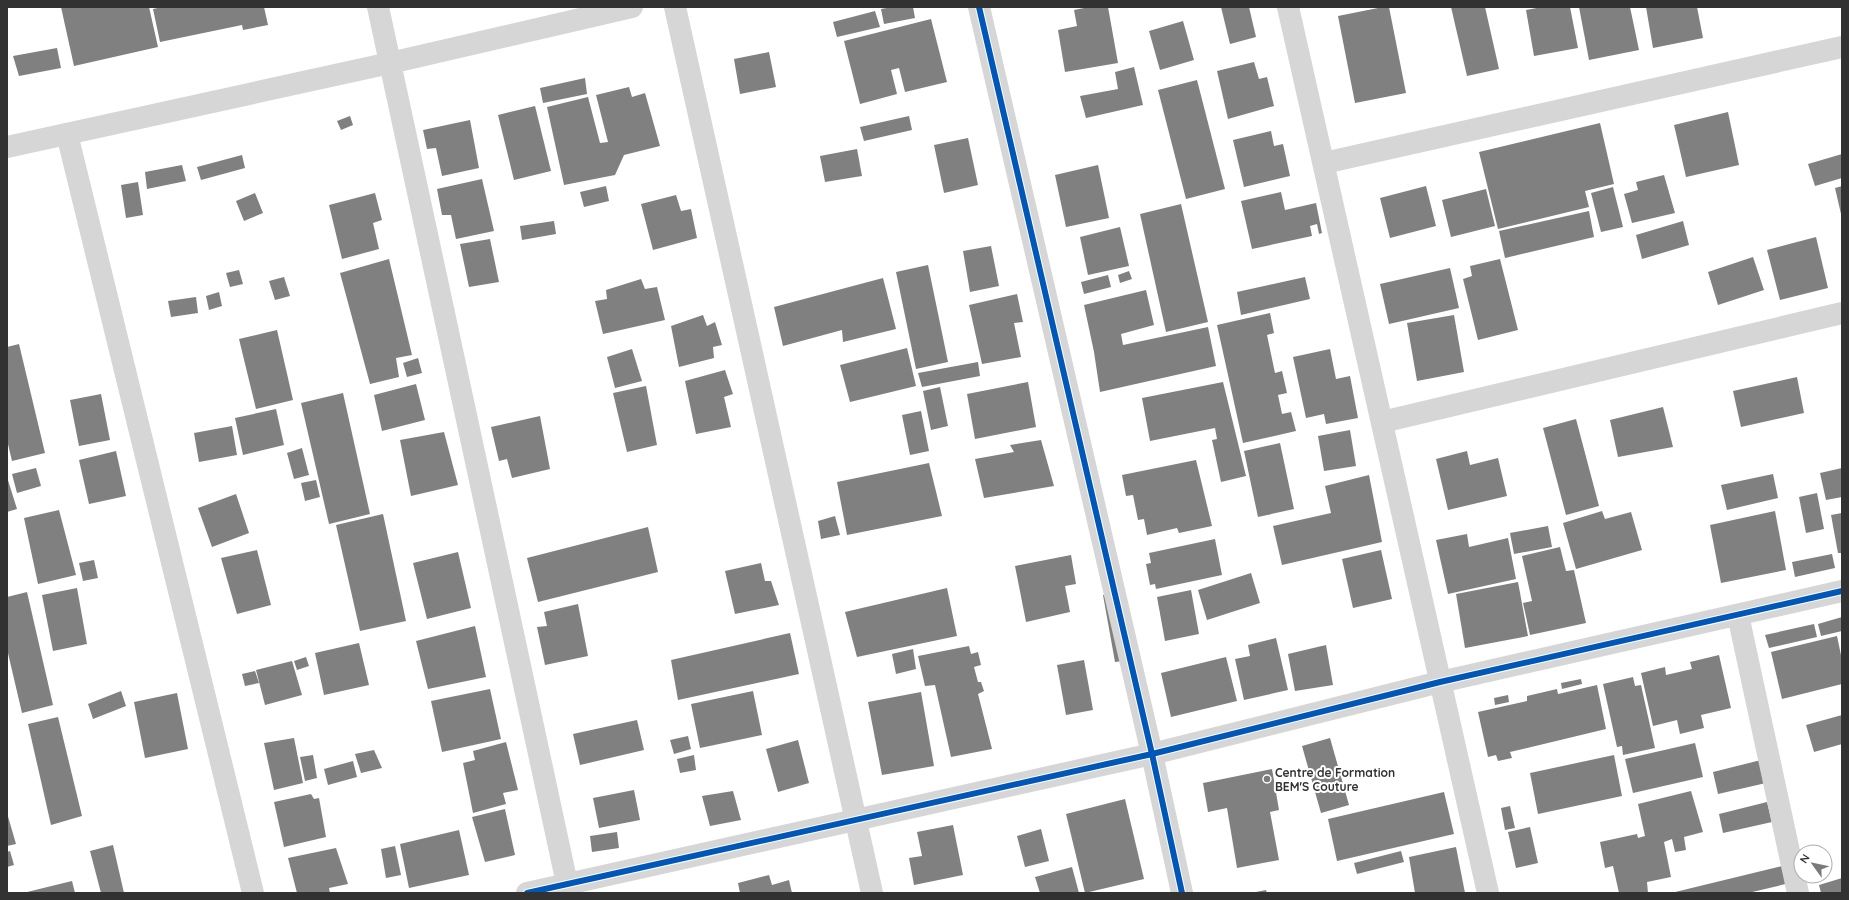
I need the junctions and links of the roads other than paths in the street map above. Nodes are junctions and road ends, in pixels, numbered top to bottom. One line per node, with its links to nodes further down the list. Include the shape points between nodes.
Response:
1 (378, 7): 7 (street)
2 (632, 7): 7 (street)
3 (675, 7): 17 (street)
4 (979, 7): 16 (street)
5 (1288, 7): 10 (street)
6 (1842, 47): 10 (street)
7 (390, 63): 8 (street); 18 (street)
8 (67, 134): 9 (street); 19 (street)
9 (7, 147)
10 (1324, 163): 12 (street)
11 (1842, 313): 12 (street)
12 (1382, 422): 15 (street)
13 (1842, 591): 14 (street)
14 (1738, 615): 15 (street); 24 (street)
15 (1440, 682): 16 (street); 23 (street)
16 (1152, 754): 17 (street); 22 (street)
17 (856, 820): 18 (street); 21 (street)
18 (569, 889): 20 (street)
19 (253, 893)
20 (527, 893)
21 (872, 893)
22 (1182, 893)
23 (1488, 893)
24 (1798, 893)

